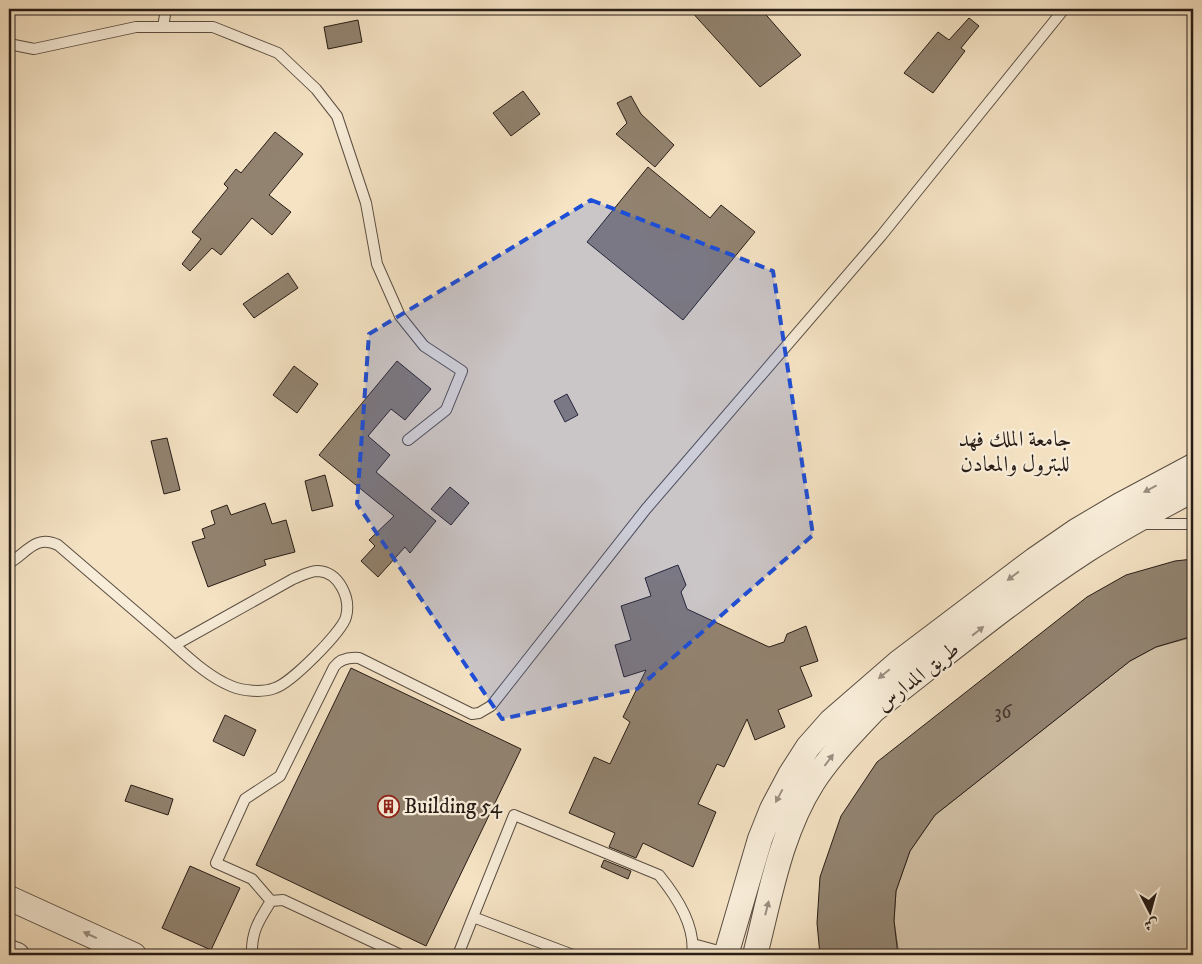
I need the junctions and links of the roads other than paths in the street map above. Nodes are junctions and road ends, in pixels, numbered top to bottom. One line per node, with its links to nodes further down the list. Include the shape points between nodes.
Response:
1 (166, 9): 3 (lane)
2 (1064, 9): 13 (lane, via 881,236 646,509 491,706 472,714 359,658 337,663 280,776 245,799 216,864 252,879)
3 (163, 27): 4 (lane, via 136,27 34,49); 5 (lane, via 213,27 278,53 316,89 337,116 366,203 377,264 400,316 424,346 462,371 446,410)
4 (9, 44)
5 (408, 440)
6 (1193, 466): 17 (street, one-way to 17, via 1076,531 1041,555 899,662 831,721 808,747 772,809 760,839)
7 (1193, 490): 9 (street, طريق المدارس)
8 (1193, 524): 9 (lane)
9 (1129, 525): 25 (street, طريق المدارس, one-way to 9, via 790,829 812,783 831,757 874,710 1029,591)
10 (9, 563): 11 (lane, via 37,543 58,545)
11 (174, 645): 11 (lane, via 212,676 231,686 250,690 278,688 337,633 347,615 345,595 340,584 329,574 318,571 306,574)
12 (14, 900): 19 (street, one-way to 12)
13 (271, 901): 20 (lane, via 251,940); 21 (lane, via 283,900)
14 (472, 917): 15 (lane, via 514,815 659,875 670,888 689,925); 22 (lane); 23 (lane)
15 (693, 944): 17 (lane); 24 (lane)
16 (9, 952): 18 (street)
17 (730, 954)
18 (17, 955)
19 (134, 955)
20 (252, 955)
21 (401, 955)
22 (458, 955)
23 (573, 955)
24 (692, 955)
25 (755, 955)

